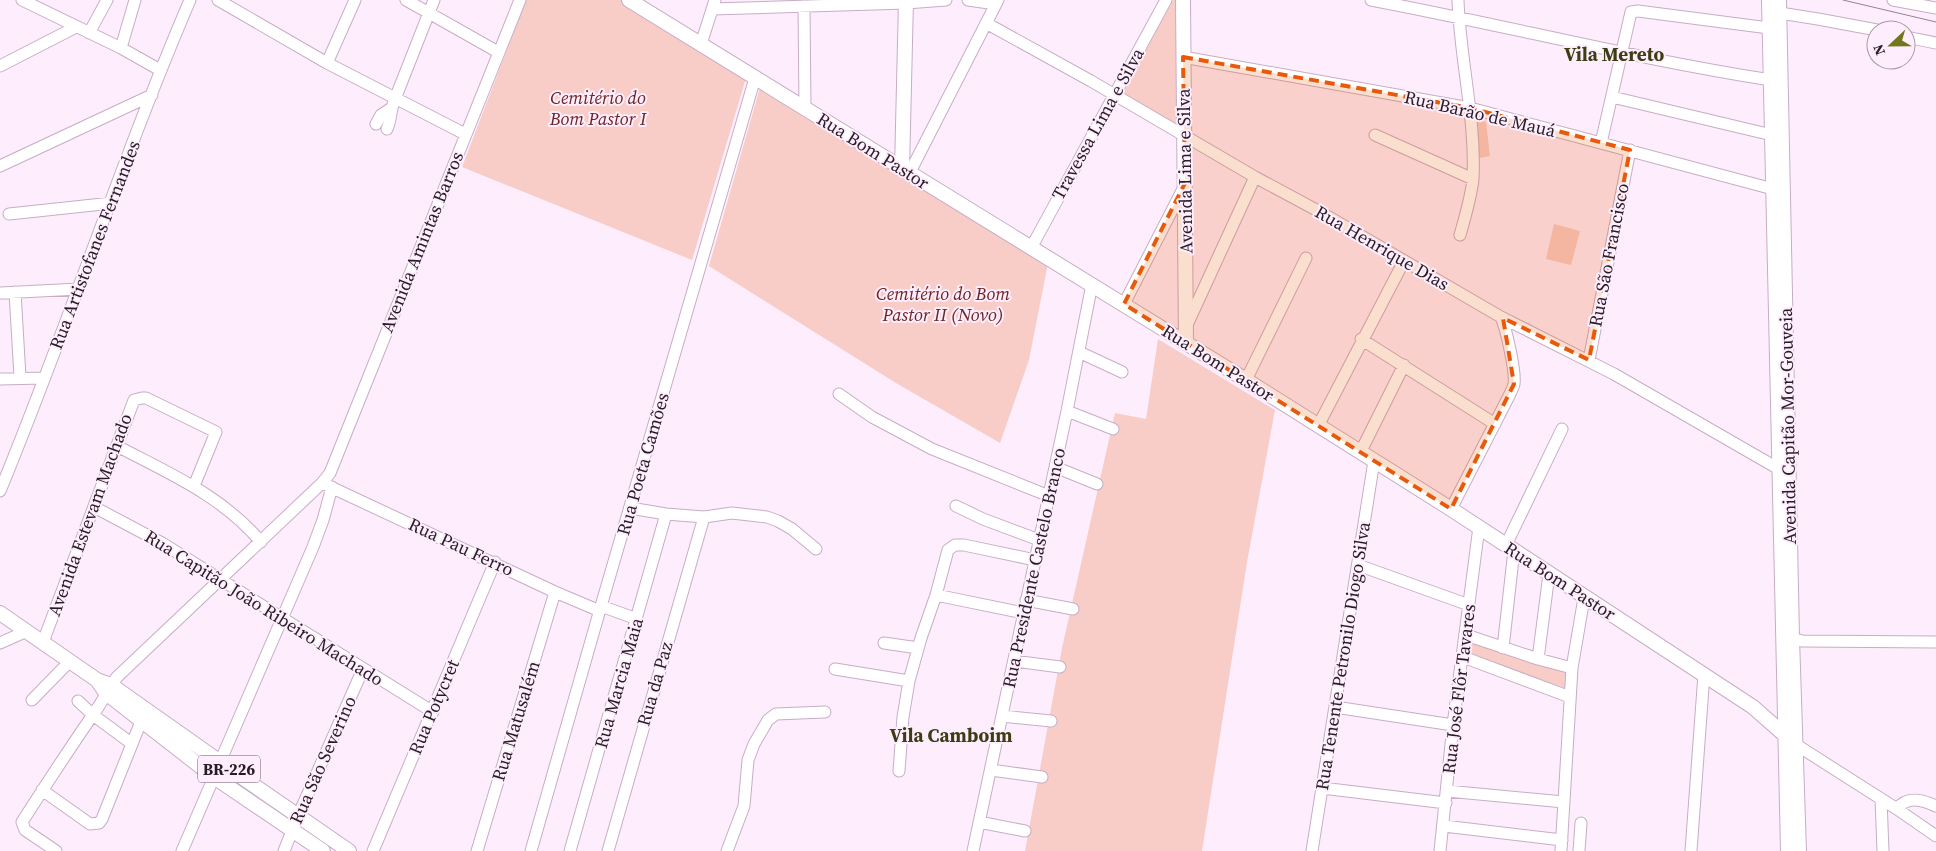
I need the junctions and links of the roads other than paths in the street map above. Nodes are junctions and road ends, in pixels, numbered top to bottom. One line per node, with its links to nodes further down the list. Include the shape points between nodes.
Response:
1 (22, 0): 28 (street)
2 (107, 0): 31 (street)
3 (135, 0): 35 (street)
4 (190, 0): 41 (street, Rua Artistofanes Fernandes)
5 (218, 0): 39 (street)
6 (355, 0): 39 (street)
7 (406, 0): 25 (street)
8 (434, 0): 25 (street)
9 (520, 0): 37 (street, Avenida Amintas Barros)
10 (629, 0): 34 (main road, Rua Bom Pastor)
11 (946, 0): 19 (street)
12 (968, 0): 20 (street)
13 (1166, 0): 45 (street, Travessa Lima e Silva)
14 (1183, 0): 38 (main road, Avenida Lima e Silva)
15 (1371, 0): 26 (street)
16 (1458, 0): 26 (street)
17 (1769, 0): 29 (main road, Avenida Capitão Mor-Gouveia)
18 (1893, 0): 24 (street)
19 (901, 1): 22 (street); 59 (main road, via 899,133)
20 (997, 2): 27 (street)
21 (713, 4): 22 (street); 34 (street)
22 (804, 6): 48 (street)
23 (1780, 7): 30 (street, via 1818,19); 42 (main road, Avenida Capitão Mor-Gouveia)
24 (1936, 8)
25 (428, 13): 37 (street); 47 (street)
26 (1458, 16): 36 (street); 49 (street)
27 (986, 23): 45 (street, Rua Henrique Dias); 59 (street)
28 (76, 27): 31 (street); 40 (street)
29 (1769, 28): 36 (street, via 1638,11 1630,14); 42 (main road, Avenida Capitão Mor-Gouveia)
30 (1866, 28)
31 (89, 33): 35 (street)
32 (1916, 39): 33 (street)
33 (1936, 43)
34 (701, 44): 43 (main road, Rua Bom Pastor)
35 (121, 48): 41 (street)
36 (1622, 51): 42 (street, via 1703,69); 46 (street)
37 (498, 52): 52 (street, Avenida Amintas Barros)
38 (1183, 56): 49 (street, Rua Barão de Mauá); 53 (main road, Avenida Lima e Silva)
39 (327, 63): 47 (street)
40 (0, 66)
41 (160, 70): 44 (street, Rua Artistofanes Fernandes)
42 (1774, 71): 55 (main road, Avenida Capitão Mor-Gouveia); 111 (main road, Avenida Capitão Mor-Gouveia)
43 (755, 78): 48 (main road, Rua Bom Pastor); 105 (street, Rua Poeta Camões)
44 (152, 95): 58 (street); 64 (street, Rua Artistofanes Fernandes)
45 (1115, 95): 53 (street, Rua Henrique Dias); 67 (street, Travessa Lima e Silva)
46 (1612, 97): 55 (street); 56 (street)
47 (393, 104): 50 (street, via 380,115); 51 (street); 52 (street)
48 (804, 108): 59 (main road, Rua Bom Pastor)
49 (1470, 108): 56 (street, Rua Barão de Mauá); 61 (street)
50 (376, 124)
51 (388, 129)
52 (465, 134): 99 (street, Avenida Amintas Barros)
53 (1184, 135): 60 (street, Rua Henrique Dias); 62 (main road, Avenida Lima e Silva)
54 (1375, 135): 61 (street)
55 (1772, 135): 63 (main road, Avenida Capitão Mor-Gouveia)
56 (1601, 143): 57 (street, Rua Barão de Mauá)
57 (1630, 150): 63 (street, Rua Barão de Mauá); 80 (street, Rua São Francisco)
58 (0, 166)
59 (902, 169): 67 (main road, Rua Bom Pastor)
60 (1255, 177): 69 (street, Rua Henrique Dias); 76 (street)
61 (1473, 179): 66 (street)
62 (1185, 183): 74 (street); 76 (main road, Avenida Lima e Silva)
63 (1773, 189): 97 (main road, Avenida Capitão Mor-Gouveia)
64 (112, 203): 65 (street); 71 (street, Rua Artistofanes Fernandes)
65 (9, 214)
66 (1460, 235)
67 (1031, 248): 70 (main road, Rua Bom Pastor)
68 (1306, 258): 86 (street)
69 (1404, 261): 75 (street, Rua Henrique Dias); 77 (street)
70 (1092, 284): 74 (main road, Rua Bom Pastor); 79 (street, Rua Presidente Castelo Branco)
71 (79, 289): 72 (street); 84 (street, Rua Artistofanes Fernandes)
72 (14, 292): 73 (street); 83 (street)
73 (0, 293)
74 (1124, 304): 78 (main road, Rua Bom Pastor)
75 (1501, 317): 80 (street, Rua Henrique Dias); 89 (street, via 1514,384)
76 (1186, 326): 78 (main road, Avenida Lima e Silva)
77 (1361, 339): 81 (street); 90 (street)
78 (1186, 342): 86 (main road, Rua Bom Pastor)
79 (1079, 352): 82 (street); 88 (street, Rua Presidente Castelo Branco)
80 (1589, 360): 97 (street, Rua Henrique Dias)
81 (1404, 365): 89 (street); 94 (street)
82 (1122, 372)
83 (20, 378): 84 (street); 85 (street)
84 (44, 378): 101 (street, Rua Artistofanes Fernandes)
85 (0, 379)
86 (1246, 380): 90 (main road, Rua Bom Pastor)
87 (839, 394): 102 (street, via 932,449)
88 (1067, 411): 91 (street); 96 (street, Rua Presidente Castelo Branco)
89 (1494, 424): 106 (street)
90 (1318, 426): 94 (main road, Rua Bom Pastor)
91 (1113, 429)
92 (1562, 429): 113 (street)
93 (117, 446): 100 (street); 100 (street, Avenida Estevam Machado, via 132,404 138,398 146,398 216,432); 104 (street, Avenida Estevam Machado)
94 (1360, 453): 95 (main road, Rua Bom Pastor)
95 (1374, 461): 106 (main road, Rua Bom Pastor); 117 (street, Rua Tenente Petronilo Diogo Silva)
96 (1055, 467): 98 (street); 102 (street, Rua Presidente Castelo Branco)
97 (1779, 468): 111 (main road, Avenida Capitão Mor-Gouveia)
98 (1096, 484)
99 (327, 485): 112 (street); 116 (street, Rua Pau Ferro); 130 (street, via 323,520)
100 (194, 486): 112 (street, via 232,511)
101 (0, 491)
102 (1048, 496): 110 (street, Rua Presidente Castelo Branco)
103 (956, 506): 110 (street)
104 (94, 507): 119 (street, Rua Capitão João Ribeiro Machado, via 162,544); 134 (street, Avenida Estevam Machado)
105 (630, 508): 107 (street); 125 (street, Rua Poeta Camões)
106 (1451, 509): 109 (main road, Rua Bom Pastor)
107 (666, 514): 108 (street); 129 (street, Rua Marcia Maia)
108 (704, 517): 114 (street, via 726,513 778,521); 193 (street, Rua da Paz)
109 (1479, 528): 113 (main road, Rua Bom Pastor); 124 (street, Rua José Flôr Tavares)
110 (1039, 540): 115 (street, Rua Presidente Castelo Branco)
111 (1786, 540): 133 (main road, Avenida Capitão Mor-Gouveia); 162 (main road, Avenida Capitão Mor-Gouveia)
112 (261, 542): 119 (street)
113 (1510, 548): 118 (main road, Rua Bom Pastor); 139 (street)
114 (816, 549)
115 (1035, 560): 121 (street, via 955,545 945,555); 123 (street, Rua Presidente Castelo Branco)
116 (495, 562): 120 (street, Rua Pau Ferro); 155 (street, Rua Potycret)
117 (1358, 565): 124 (street); 154 (street, Rua Tenente Petronilo Diogo Silva, via 1350,584)
118 (1549, 574): 122 (main road, Rua Bom Pastor); 141 (street)
119 (220, 581): 130 (street, Rua Capitão João Ribeiro Machado); 150 (street, via 117,677)
120 (555, 592): 125 (street, Rua Pau Ferro); 190 (street, Rua Matusalém)
121 (936, 595): 128 (street); 138 (street)
122 (1584, 598): 145 (street); 148 (main road, Rua Bom Pastor)
123 (1026, 600): 126 (street); 128 (street, Rua Presidente Castelo Branco)
124 (1469, 605): 132 (street, Rua José Flôr Tavares)
125 (600, 608): 129 (street, Rua Pau Ferro); 191 (street, Rua Poeta Camões)
126 (1073, 609)
127 (0, 613): 131 (main road, BR-226)
128 (1023, 613): 143 (street, Rua Presidente Castelo Branco)
129 (637, 618): 192 (street, Rua Marcia Maia)
130 (282, 620): 146 (street, Rua Capitão João Ribeiro Machado); 164 (street)
131 (27, 631): 134 (main road, BR-226); 136 (street)
132 (1466, 635): 139 (street); 140 (street, Rua José Flôr Tavares)
133 (1792, 638): 135 (street, via 1802,641); 162 (main road, Avenida Capitão Mor-Gouveia)
134 (43, 642): 142 (main road, BR-226)
135 (1936, 642)
136 (0, 643)
137 (884, 643): 138 (street)
138 (918, 648): 149 (street)
139 (1503, 648): 141 (street)
140 (1463, 657): 151 (street); 161 (street, Rua José Flôr Tavares)
141 (1538, 659): 145 (street)
142 (70, 661): 150 (main road, BR-226); 152 (street)
143 (1014, 661): 144 (street); 159 (street, Rua Presidente Castelo Branco)
144 (1060, 666)
145 (1572, 668): 151 (street)
146 (363, 669): 155 (street, Rua Capitão João Ribeiro Machado); 176 (street, Rua São Severino)
147 (835, 669): 149 (street)
148 (1704, 674): 162 (main road, Rua Bom Pastor, via 1763,714); 199 (street)
149 (909, 681): 165 (street)
150 (109, 689): 157 (street); 158 (main road, BR-226)
151 (1570, 697): 173 (street)
152 (32, 700)
153 (78, 701): 157 (street)
154 (1335, 707): 161 (street); 169 (street, Rua Tenente Petronilo Diogo Silva)
155 (433, 712): 189 (street, Rua Potycret)
156 (825, 712): 194 (street, via 776,714 768,720 748,760 744,806)
157 (93, 715): 163 (street); 170 (street)
158 (144, 715): 163 (street); 164 (main road, BR-226); 167 (main road, BR-226)
159 (1002, 716): 160 (street); 166 (street, Rua Presidente Castelo Branco)
160 (1051, 721)
161 (1453, 725): 171 (street, Rua José Flôr Tavares)
162 (1790, 739): 172 (street); 200 (main road, Avenida Capitão Mor-Gouveia); 201 (main road, Avenida Capitão Mor-Gouveia)
163 (131, 743): 170 (street, via 99,823 90,824)
164 (220, 762): 176 (main road, BR-226)
165 (898, 770)
166 (991, 770): 168 (street); 177 (street, Rua Presidente Castelo Branco)
167 (214, 777): 180 (main road, BR-226); 185 (street)
168 (1042, 777)
169 (1322, 788): 171 (street); 196 (street, Rua Tenente Petronilo Diogo Silva)
170 (42, 790): 184 (street, via 22,822 23,827)
171 (1446, 797): 173 (street); 179 (street, Rua José Flôr Tavares)
172 (1881, 799): 175 (street); 202 (street)
173 (1564, 802): 183 (street)
174 (1936, 806): 175 (street, via 1910,800)
175 (1897, 808): 182 (street)
176 (298, 816): 180 (street, Rua São Severino); 188 (main road, BR-226)
177 (980, 822): 181 (street); 195 (street, Rua Presidente Castelo Branco)
178 (1581, 823): 198 (street)
179 (1444, 826): 183 (street); 197 (street, Rua José Flôr Tavares)
180 (293, 831): 186 (street, Rua São Severino); 187 (main road, BR-226)
181 (1025, 831)
182 (1936, 836)
183 (1561, 846)
184 (56, 851)
185 (182, 851)
186 (284, 851)
187 (323, 851)
188 (349, 851)
189 (373, 851)
190 (477, 851)
191 (532, 851)
192 (570, 851)
193 (608, 851)
194 (727, 851)
195 (973, 851)
196 (1312, 851)
197 (1440, 851)
198 (1579, 851)
199 (1691, 851)
200 (1788, 851)
201 (1799, 851)
202 (1883, 851)

